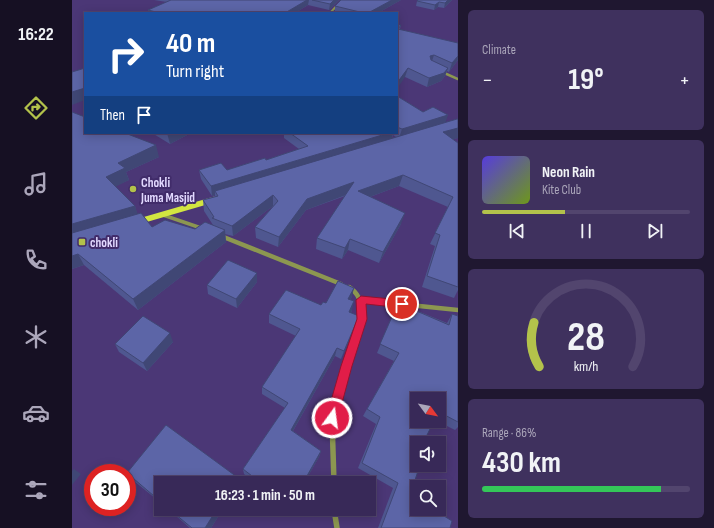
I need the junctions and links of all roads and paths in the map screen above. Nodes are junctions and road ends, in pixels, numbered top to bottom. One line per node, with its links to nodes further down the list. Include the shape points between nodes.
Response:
1 (342, 0): 2 (street)
2 (331, 12)
3 (437, 69): 4 (street)
4 (458, 79)
5 (221, 198): 6 (main road)
6 (163, 214): 7 (main road); 8 (street)
7 (125, 226)
8 (207, 230)
9 (214, 232): 10 (street, via 350,288)
10 (361, 300): 11 (street); 12 (street, via 362,319 332,418)
11 (458, 310)
12 (334, 476)
13 (335, 516): 14 (street)
14 (337, 528)

